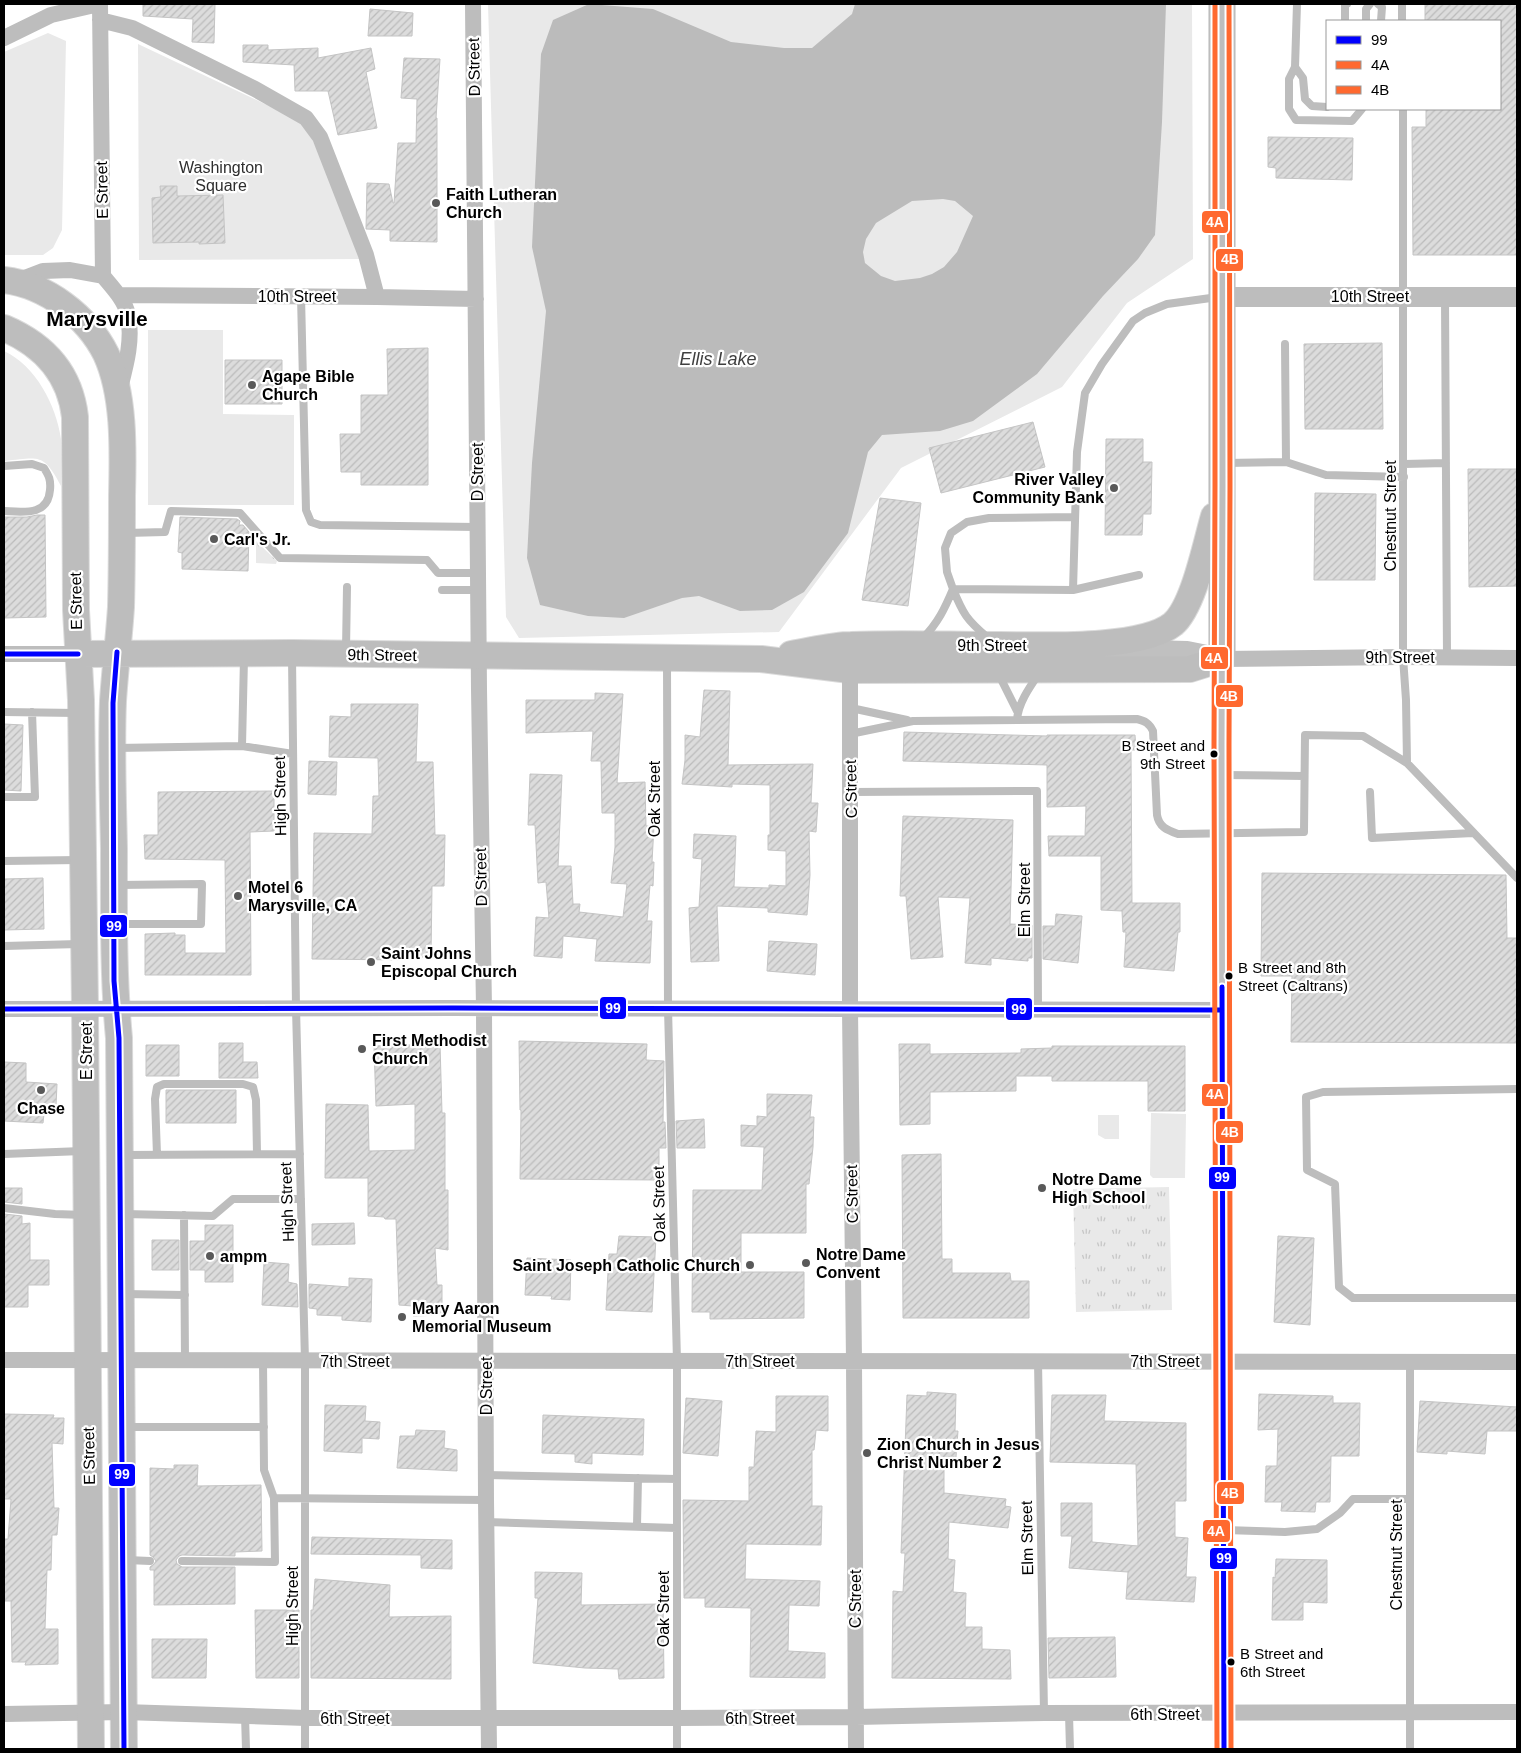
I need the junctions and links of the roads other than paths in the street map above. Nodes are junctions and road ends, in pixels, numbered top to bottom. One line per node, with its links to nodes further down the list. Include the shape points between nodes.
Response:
1 (473, 4): 27 (street, D Street)
2 (1222, 4): 24 (highway)
3 (1297, 4): 14 (lane)
4 (1347, 4): 9 (lane)
5 (1370, 4): 10 (lane, via 1366,9)
6 (1378, 4): 11 (lane, via 1382,7)
7 (1402, 4): 12 (lane)
8 (100, 9): 13 (street, via 51,16); 18 (street, E Street); 22 (street, via 306,118 320,137 366,255)
9 (1345, 20)
10 (1366, 20)
11 (1381, 20)
12 (1402, 20)
13 (4, 38)
14 (1295, 67): 15 (lane, via 1303,78 1305,99 1312,106); 16 (lane, via 1289,80 1289,109 1296,120 1352,121)
15 (1326, 107)
16 (1361, 110)
17 (1403, 110): 23 (lane, Chestnut Street)
18 (103, 276): 19 (street, via 70,270 43,271); 20 (street, E Street)
19 (10, 280): 30 (highway, E Street, via 38,289 60,302 94,334 106,355)
20 (119, 295): 21 (street, 10th Street); 30 (street, E Street, via 128,314 130,339)
21 (302, 296): 22 (street, 10th Street); 39 (lane, via 306,510 312,522 320,525)
22 (377, 296): 27 (street, 10th Street)
23 (1404, 296): 24 (street, 10th Street); 25 (street, 10th Street); 33 (lane, Chestnut Street)
24 (1222, 297): 35 (highway); 38 (lane, via 1167,304 1145,313 1128,327 1102,364 1085,393 1077,452)
25 (1445, 297): 26 (street, 10th Street); 32 (lane)
26 (1517, 297)
27 (476, 299): 39 (street, D Street)
28 (4, 328): 54 (highway, E Street, via 36,346 50,359 69,388 76,417)
29 (1285, 344): 31 (lane)
30 (118, 398): 40 (highway, E Street, via 122,440)
31 (1286, 462): 35 (lane); 36 (lane, via 1326,475)
32 (1446, 463): 33 (lane); 59 (lane)
33 (1404, 464): 36 (lane, Chestnut Street)
34 (4, 466): 37 (lane, via 32,464 44,468 51,478 46,504 38,510)
35 (1223, 474): 49 (highway, via 1192,594 1174,623 1136,639); 63 (highway)
36 (1404, 476): 57 (lane, Chestnut Street)
37 (4, 512)
38 (1075, 517): 44 (lane, via 990,518 967,522 952,533 945,548 947,572); 47 (lane)
39 (477, 527): 41 (street, D Street)
40 (122, 533): 41 (lane, via 164,532 171,512 240,513 280,558 426,560 438,573); 50 (highway, E Street)
41 (478, 573): 46 (street, D Street)
42 (1139, 575): 47 (lane)
43 (347, 587): 55 (lane)
44 (953, 589): 47 (lane); 48 (lane, via 944,612); 58 (lane, via 963,612)
45 (442, 590): 46 (lane)
46 (478, 590): 56 (street, D Street)
47 (1073, 590)
48 (917, 645): 58 (highway, 9th Street); 62 (highway, 9th Street, via 849,645)
49 (1068, 645): 58 (highway, 9th Street); 63 (main road, 9th Street, via 1109,650 1187,652)
50 (117, 652): 51 (highway, 9th Street); 54 (highway, 9th Street); 74 (highway, E Street)
51 (244, 653): 52 (highway, 9th Street); 73 (lane)
52 (292, 653): 55 (highway, 9th Street); 75 (lane, High Street)
53 (4, 654): 54 (street, 9th Street)
54 (78, 654): 69 (highway, E Street)
55 (346, 654): 56 (highway, 9th Street)
56 (478, 656): 60 (highway, 9th Street); 95 (street, D Street)
57 (1403, 656): 59 (street, 9th Street); 63 (street, 9th Street); 76 (lane, Chestnut Street)
58 (996, 657): 64 (highway, 9th Street); 65 (highway, 9th Street); 70 (lane)
59 (1447, 657): 61 (street, 9th Street)
60 (667, 658): 62 (highway, 9th Street); 96 (lane, Oak Street)
61 (1517, 658)
62 (761, 659): 65 (highway, 9th Street)
63 (1222, 659): 64 (highway, 9th Street, via 1190,669); 77 (main road)
64 (1042, 669): 70 (lane, via 1026,694)
65 (850, 670): 66 (street, C Street)
66 (851, 708): 71 (lane); 72 (street, C Street)
67 (4, 712): 68 (lane)
68 (32, 712): 69 (lane); 81 (lane, via 35,797)
69 (82, 714): 84 (highway, E Street)
70 (1018, 717): 71 (lane); 83 (lane, via 1144,721 1152,732 1158,822 1178,834)
71 (913, 721): 72 (lane)
72 (850, 734): 79 (street, C Street)
73 (242, 746): 74 (lane); 75 (lane)
74 (113, 748): 87 (highway, E Street)
75 (294, 754): 94 (lane, High Street)
76 (1406, 763): 78 (lane, via 1363,736 1305,735); 82 (lane)
77 (1221, 775): 78 (lane); 83 (main road)
78 (1304, 776): 83 (lane, via 1304,832)
79 (851, 792): 97 (street, C Street); 98 (lane, Elm Street, via 1037,792)
80 (1370, 792): 82 (lane, via 1372,838)
81 (4, 797)
82 (1473, 832): 86 (lane)
83 (1221, 834): 99 (main road)
84 (83, 860): 85 (lane); 89 (highway, E Street)
85 (4, 861)
86 (1517, 878)
87 (114, 885): 88 (highway, E Street); 88 (lane, via 202,884 201,924)
88 (114, 924): 93 (highway, E Street)
89 (84, 944): 90 (lane); 92 (highway, E Street)
90 (4, 946)
91 (4, 1008): 92 (street)
92 (85, 1008): 93 (street); 101 (highway, E Street)
93 (116, 1008): 94 (street); 105 (highway, E Street)
94 (296, 1008): 95 (street); 104 (lane, High Street)
95 (484, 1008): 96 (street); 121 (street, D Street)
96 (668, 1008): 97 (street); 122 (lane, Oak Street)
97 (850, 1009): 98 (street); 123 (street, C Street)
98 (1038, 1009): 99 (street)
99 (1222, 1010): 125 (main road)
100 (1517, 1089): 114 (lane, via 1323,1092 1306,1097 1307,1170 1335,1184 1339,1287 1353,1298)
101 (86, 1151): 102 (lane); 110 (highway, E Street)
102 (4, 1154)
103 (257, 1154): 104 (lane); 106 (lane); 106 (lane, via 253,1087 243,1084 164,1084 157,1087 155,1099)
104 (300, 1154): 107 (lane, High Street)
105 (120, 1155): 106 (lane); 109 (highway, E Street)
106 (157, 1155)
107 (301, 1200): 111 (lane, via 233,1199 213,1216); 120 (lane, High Street)
108 (4, 1208): 110 (lane)
109 (120, 1214): 111 (lane); 112 (highway, E Street)
110 (87, 1215): 117 (highway, E Street)
111 (184, 1215): 113 (lane)
112 (120, 1294): 113 (lane); 115 (highway, E Street)
113 (185, 1295): 118 (lane)
114 (1517, 1298)
115 (120, 1359): 117 (street, 7th Street); 118 (street, 7th Street); 128 (highway, E Street)
116 (4, 1360): 117 (street, 7th Street)
117 (88, 1360): 145 (highway, E Street)
118 (186, 1360): 119 (street, 7th Street)
119 (263, 1361): 120 (street, 7th Street); 129 (lane)
120 (305, 1361): 121 (street, 7th Street); 134 (lane, High Street)
121 (486, 1361): 122 (street, 7th Street); 130 (street, D Street)
122 (677, 1361): 123 (street, 7th Street); 132 (lane, Oak Street)
123 (854, 1361): 124 (street, 7th Street); 154 (street, C Street)
124 (1038, 1361): 125 (street, 7th Street); 150 (lane, Elm Street)
125 (1222, 1361): 126 (street, 7th Street); 140 (main road)
126 (1410, 1362): 127 (street, 7th Street); 135 (lane, Chestnut Street)
127 (1517, 1362)
128 (121, 1427): 129 (lane); 141 (highway, E Street)
129 (264, 1427): 133 (lane, via 264,1470)
130 (486, 1474): 131 (lane); 136 (street, D Street)
131 (638, 1478): 132 (lane); 138 (lane)
132 (677, 1479): 139 (lane, Oak Street)
133 (274, 1498): 134 (lane); 143 (lane, via 275,1562)
134 (306, 1498): 136 (lane); 155 (lane, High Street)
135 (1410, 1498): 140 (lane, via 1353,1499 1317,1529 1285,1532); 144 (lane, Chestnut Street)
136 (486, 1500): 137 (street, D Street)
137 (486, 1522): 138 (lane); 153 (street, D Street)
138 (637, 1526): 139 (lane)
139 (677, 1528): 156 (lane, Oak Street)
140 (1223, 1530): 148 (main road)
141 (122, 1560): 142 (lane); 146 (highway, E Street)
142 (150, 1561)
143 (182, 1561)
144 (1410, 1711): 147 (street, 6th Street); 148 (street, 6th Street); 166 (lane, Chestnut Street)
145 (91, 1712): 146 (street, 6th Street); 149 (street, 6th Street); 157 (highway, E Street)
146 (124, 1712): 152 (street, 6th Street); 158 (highway, E Street)
147 (1517, 1712)
148 (1223, 1713): 151 (street, 6th Street); 165 (main road)
149 (4, 1714)
150 (1044, 1714): 151 (street, 6th Street); 154 (street, 6th Street)
151 (1069, 1714): 164 (lane)
152 (245, 1716): 155 (street, 6th Street); 159 (lane)
153 (489, 1717): 155 (street, 6th Street); 156 (street, 6th Street); 161 (street, D Street)
154 (856, 1717): 156 (street, 6th Street); 163 (street, C Street)
155 (306, 1718): 160 (lane, High Street)
156 (677, 1718): 162 (lane, Oak Street)
157 (91, 1749)
158 (124, 1749)
159 (246, 1749)
160 (305, 1749)
161 (489, 1749)
162 (677, 1749)
163 (856, 1749)
164 (1070, 1749)
165 (1224, 1749)
166 (1410, 1749)

